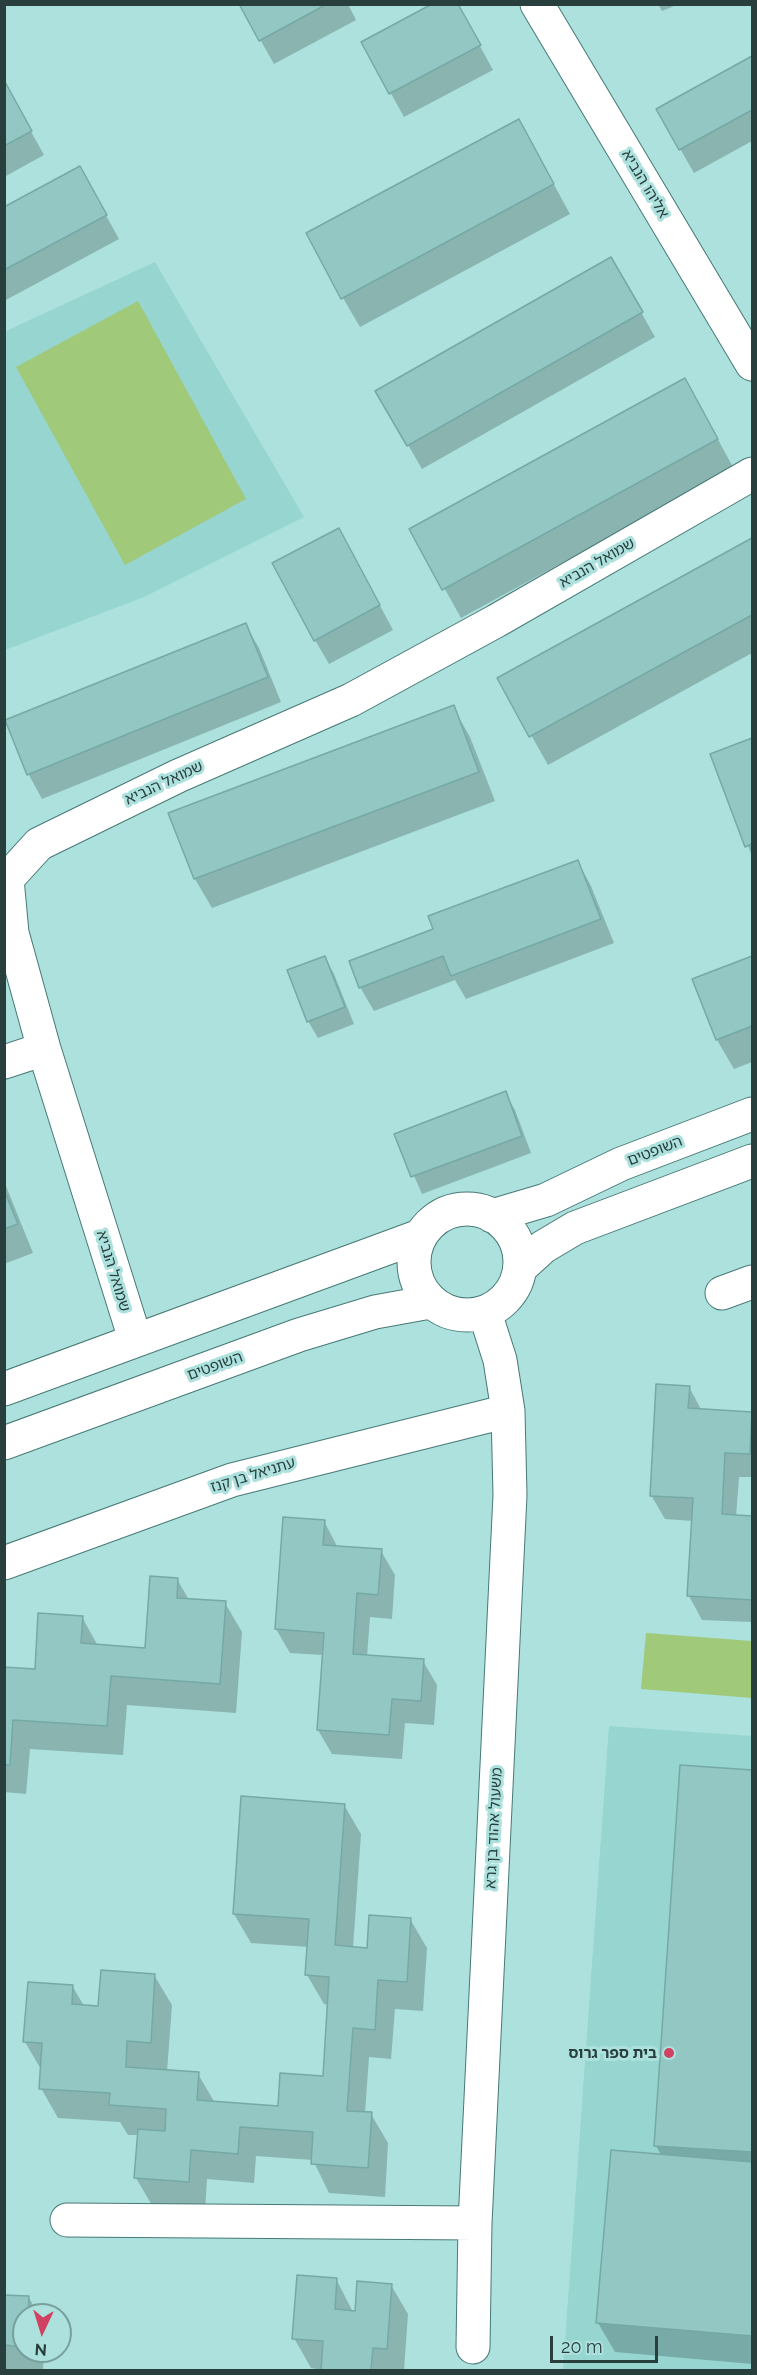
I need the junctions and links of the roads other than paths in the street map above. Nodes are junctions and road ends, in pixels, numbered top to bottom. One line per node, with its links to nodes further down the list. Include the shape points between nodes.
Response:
1 (537, 4): 2 (street, אליהו הנביא)
2 (753, 364)
3 (753, 474): 4 (street, שמואל הנביא, via 351,700 178,776 39,844 7,879 12,933)
4 (44, 1049): 5 (street); 15 (street, שמואל הנביא)
5 (4, 1062)
6 (753, 1114): 8 (street, השופטים, via 621,1164 546,1200)
7 (753, 1161): 10 (street, via 575,1228 543,1247)
8 (492, 1216): 9 (street, via 465,1209 452,1211 434,1221); 10 (street, via 511,1232)
9 (420, 1236): 13 (street, via 414,1250 415,1278); 15 (street)
10 (520, 1268): 14 (street, via 509,1295)
11 (753, 1282): 12 (street)
12 (722, 1293)
13 (430, 1302): 14 (street, via 456,1315); 18 (street, השופטים, via 375,1312 299,1335)
14 (485, 1313): 17 (street, משעול אהוד בן גרא, via 500,1360)
15 (135, 1339): 16 (street)
16 (4, 1389)
17 (508, 1411): 19 (street, עתניאל בן קנז, via 232,1480); 21 (street, משעול אהוד בן גרא, via 510,1496)
18 (4, 1443)
19 (4, 1563)
20 (67, 2220): 21 (street)
21 (475, 2223): 22 (street, משעול אהוד בן גרא)
22 (473, 2347)

